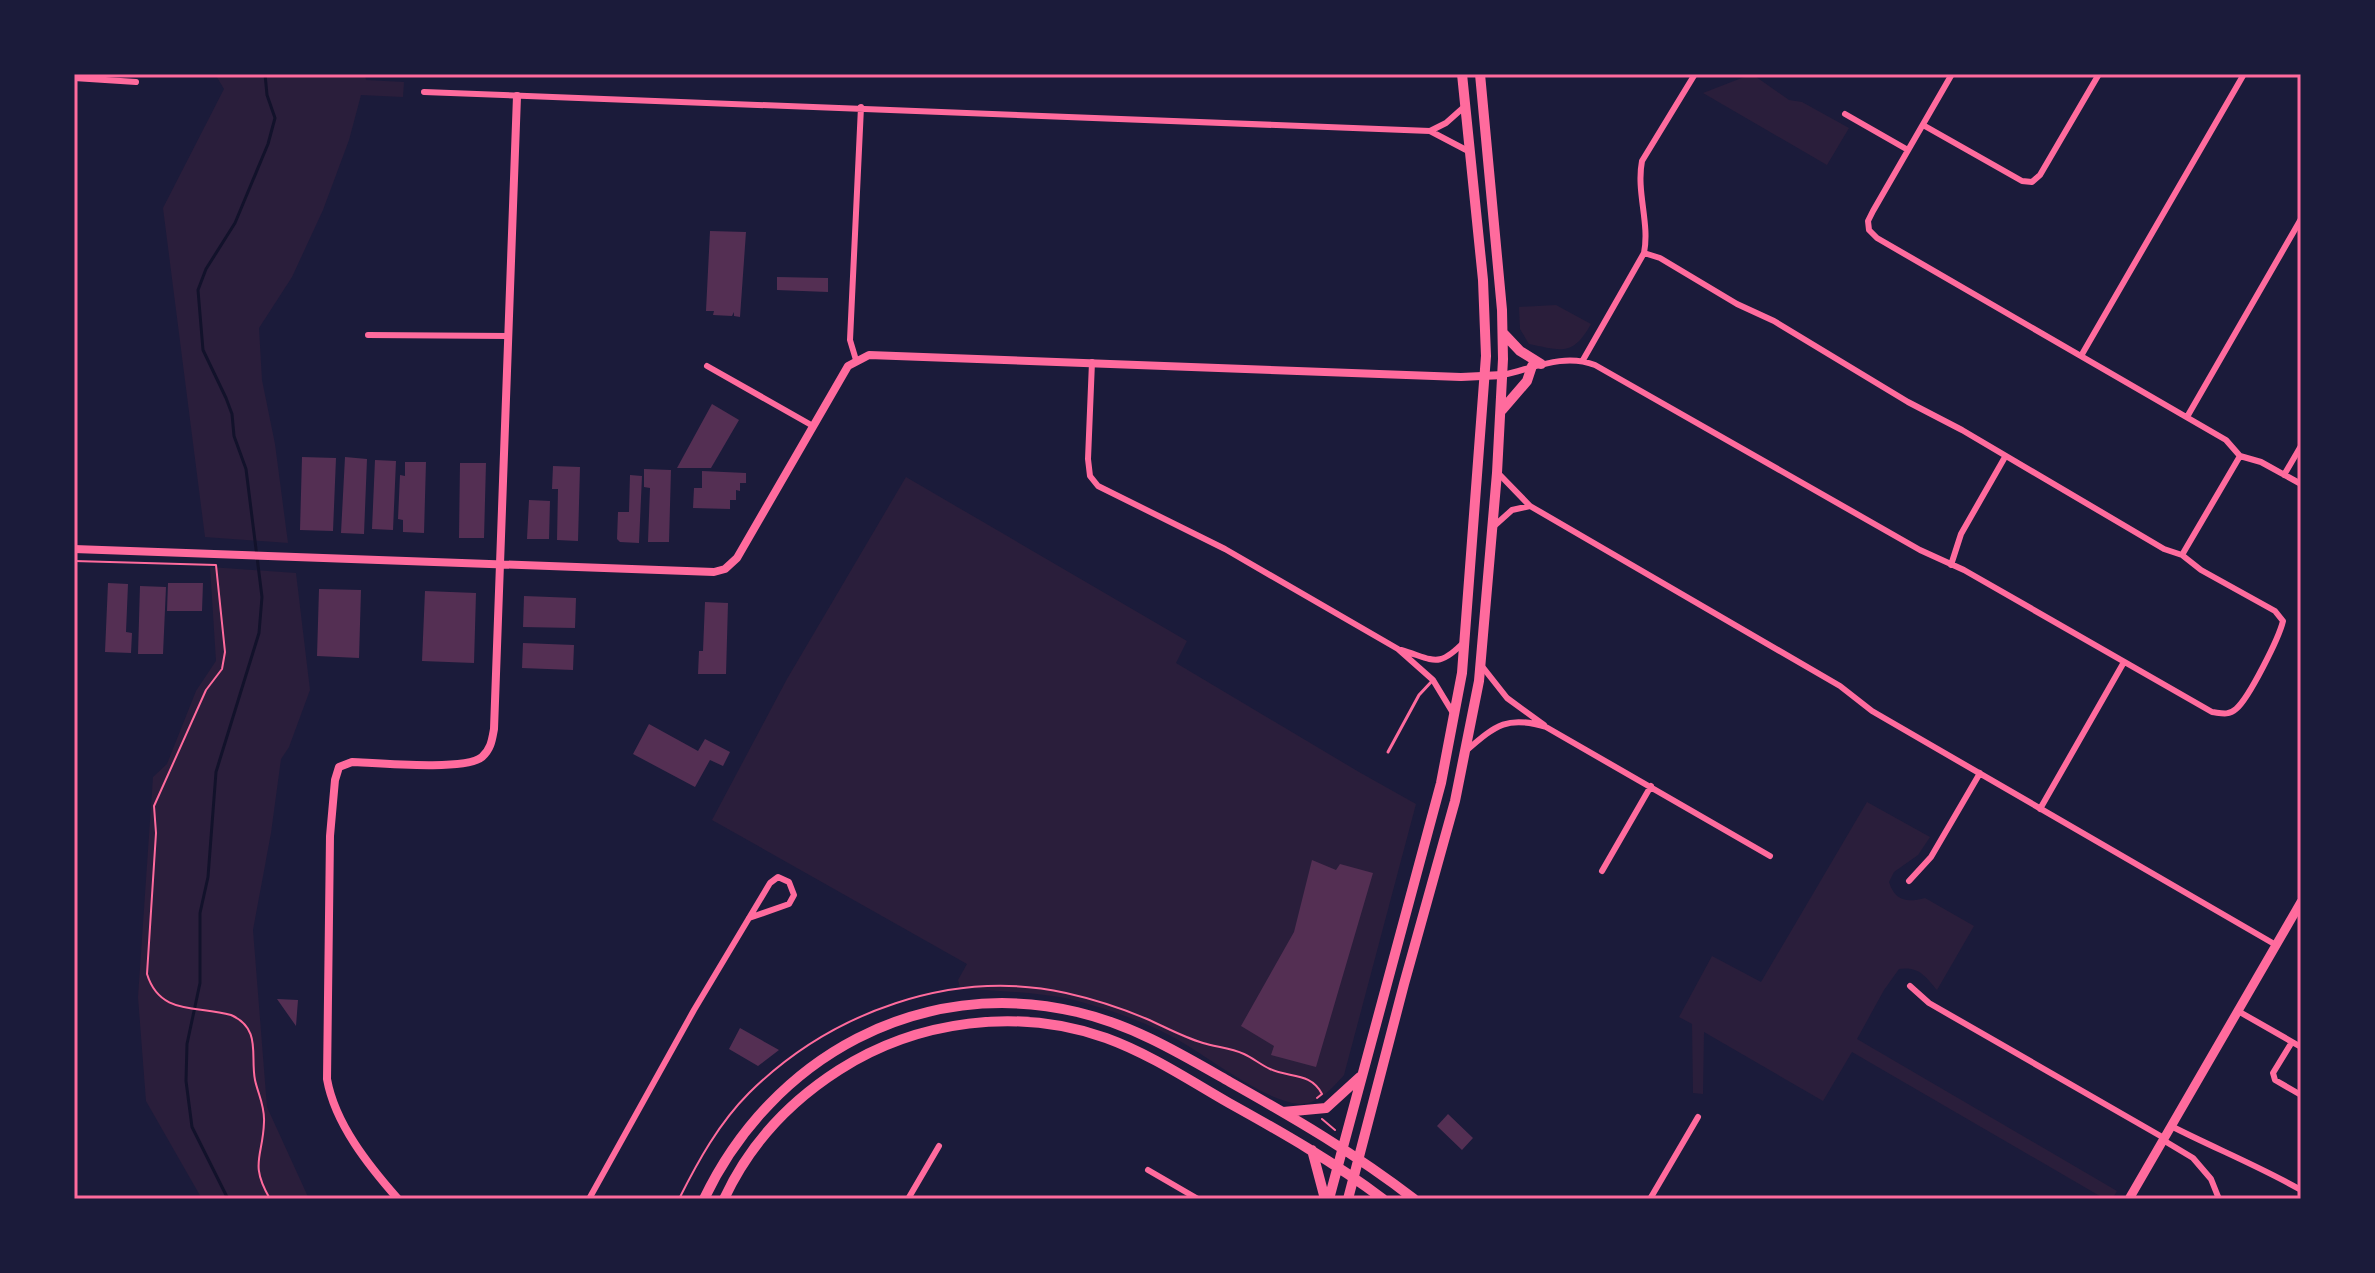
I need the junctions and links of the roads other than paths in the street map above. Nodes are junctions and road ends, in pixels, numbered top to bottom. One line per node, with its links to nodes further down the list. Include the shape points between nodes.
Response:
1 (1462, 74): 12 (main road)
2 (1480, 74): 20 (main road)
3 (1695, 74): 19 (street, via 1642,161)
4 (1952, 74): 14 (street)
5 (2099, 74): 14 (street, via 2032,182)
6 (2244, 74): 23 (street)
7 (74, 78): 8 (street)
8 (136, 82)
9 (424, 92): 10 (street)
10 (517, 96): 11 (street); 22 (street)
11 (861, 107): 15 (street); 24 (street, via 850,340)
12 (1464, 107): 15 (street); 17 (main road)
13 (1845, 114): 16 (street)
14 (1923, 125): 16 (street)
15 (1430, 131): 17 (street)
16 (1908, 150): 23 (street, via 1868,221 1869,230)
17 (1470, 152): 30 (main road, via 1483,280)
18 (2301, 219): 32 (street)
19 (1644, 253): 25 (street); 36 (street, via 1774,321)
20 (1503, 333): 27 (main road); 29 (main road)
21 (368, 335): 22 (street)
22 (508, 336): 44 (street)
23 (2081, 356): 32 (street)
24 (856, 360): 26 (street, via 869,355); 33 (street, via 835,384)
25 (1583, 360): 27 (street); 45 (street)
26 (1092, 362): 30 (street); 47 (street, via 1088,459 1090,476 1098,486 1225,549)
27 (1537, 365): 29 (street); 31 (main road)
28 (707, 366): 33 (street)
29 (1503, 375): 30 (street); 31 (main road)
30 (1485, 377): 46 (main road)
31 (1502, 410): 37 (main road)
32 (2187, 417): 35 (street, via 2226,440)
33 (813, 426): 44 (street, via 741,551 725,569 709,573)
34 (2301, 446): 38 (street)
35 (2240, 456): 38 (street); 43 (street)
36 (2005, 457): 43 (street); 45 (street, via 1961,534)
37 (1497, 473): 40 (street); 41 (main road)
38 (2284, 475): 39 (street)
39 (2301, 484)
40 (1530, 506): 41 (street, via 1512,510); 55 (street)
41 (1493, 527): 49 (main road)
42 (74, 549): 44 (street)
43 (2182, 555): 48 (street, via 2275,611 2283,621 2280,635 2251,688 2226,714 2212,712)
44 (501, 565): 82 (street, via 490,748 480,760 458,765 352,762 339,767 335,780 327,1079 339,1115)
45 (1951, 565): 48 (street)
46 (1465, 640): 47 (street, via 1442,660); 51 (main road)
47 (1398, 649): 50 (street)
48 (2124, 662): 57 (street)
49 (1481, 665): 52 (street, via 1507,698); 53 (main road)
50 (1433, 680): 51 (street); 54 (lane)
51 (1455, 716): 68 (main road)
52 (1546, 727): 53 (street, via 1524,721 1503,724); 56 (street)
53 (1467, 750): 77 (main road)
54 (1388, 752)
55 (1980, 773): 57 (street); 60 (street, via 1931,857)
56 (1651, 786): 58 (street); 59 (street)
57 (2040, 809): 63 (street)
58 (1770, 856)
59 (1602, 871)
60 (1909, 881)
61 (2300, 904): 63 (main road)
62 (749, 918): 62 (street, via 772,879 789,882 794,895 789,904); 83 (street)
63 (2276, 945): 65 (main road)
64 (1910, 986): 73 (street, via 1929,1003)
65 (2238, 1011): 66 (street); 72 (main road)
66 (2292, 1042): 67 (street); 69 (street, via 2273,1073 2275,1080)
67 (2301, 1047)
68 (1361, 1076): 70 (main road, via 1326,1108); 75 (main road)
69 (2301, 1095)
70 (1283, 1112): 75 (main road); 84 (main road, via 1110,1021 1046,1006 962,1006 876,1029 806,1070 748,1125)
71 (1698, 1117): 92 (street)
72 (2171, 1126): 73 (main road); 81 (street)
73 (2164, 1139): 93 (main road); 94 (street, via 2193,1158)
74 (939, 1146): 86 (street)
75 (1343, 1147): 77 (main road); 78 (main road)
76 (1312, 1150): 78 (main road); 85 (main road, via 1106,1038 1048,1024 965,1024 896,1040 815,1085 764,1136); 88 (main road)
77 (1359, 1157): 80 (main road); 91 (main road)
78 (1338, 1165): 80 (main road); 88 (main road)
79 (1148, 1170): 87 (street)
80 (1354, 1177): 89 (main road); 90 (main road)
81 (2301, 1190)
82 (398, 1199)
83 (589, 1199)
84 (704, 1199)
85 (724, 1199)
86 (908, 1199)
87 (1198, 1199)
88 (1327, 1199)
89 (1348, 1199)
90 (1383, 1199)
91 (1414, 1199)
92 (1650, 1199)
93 (2129, 1199)
94 (2219, 1199)

